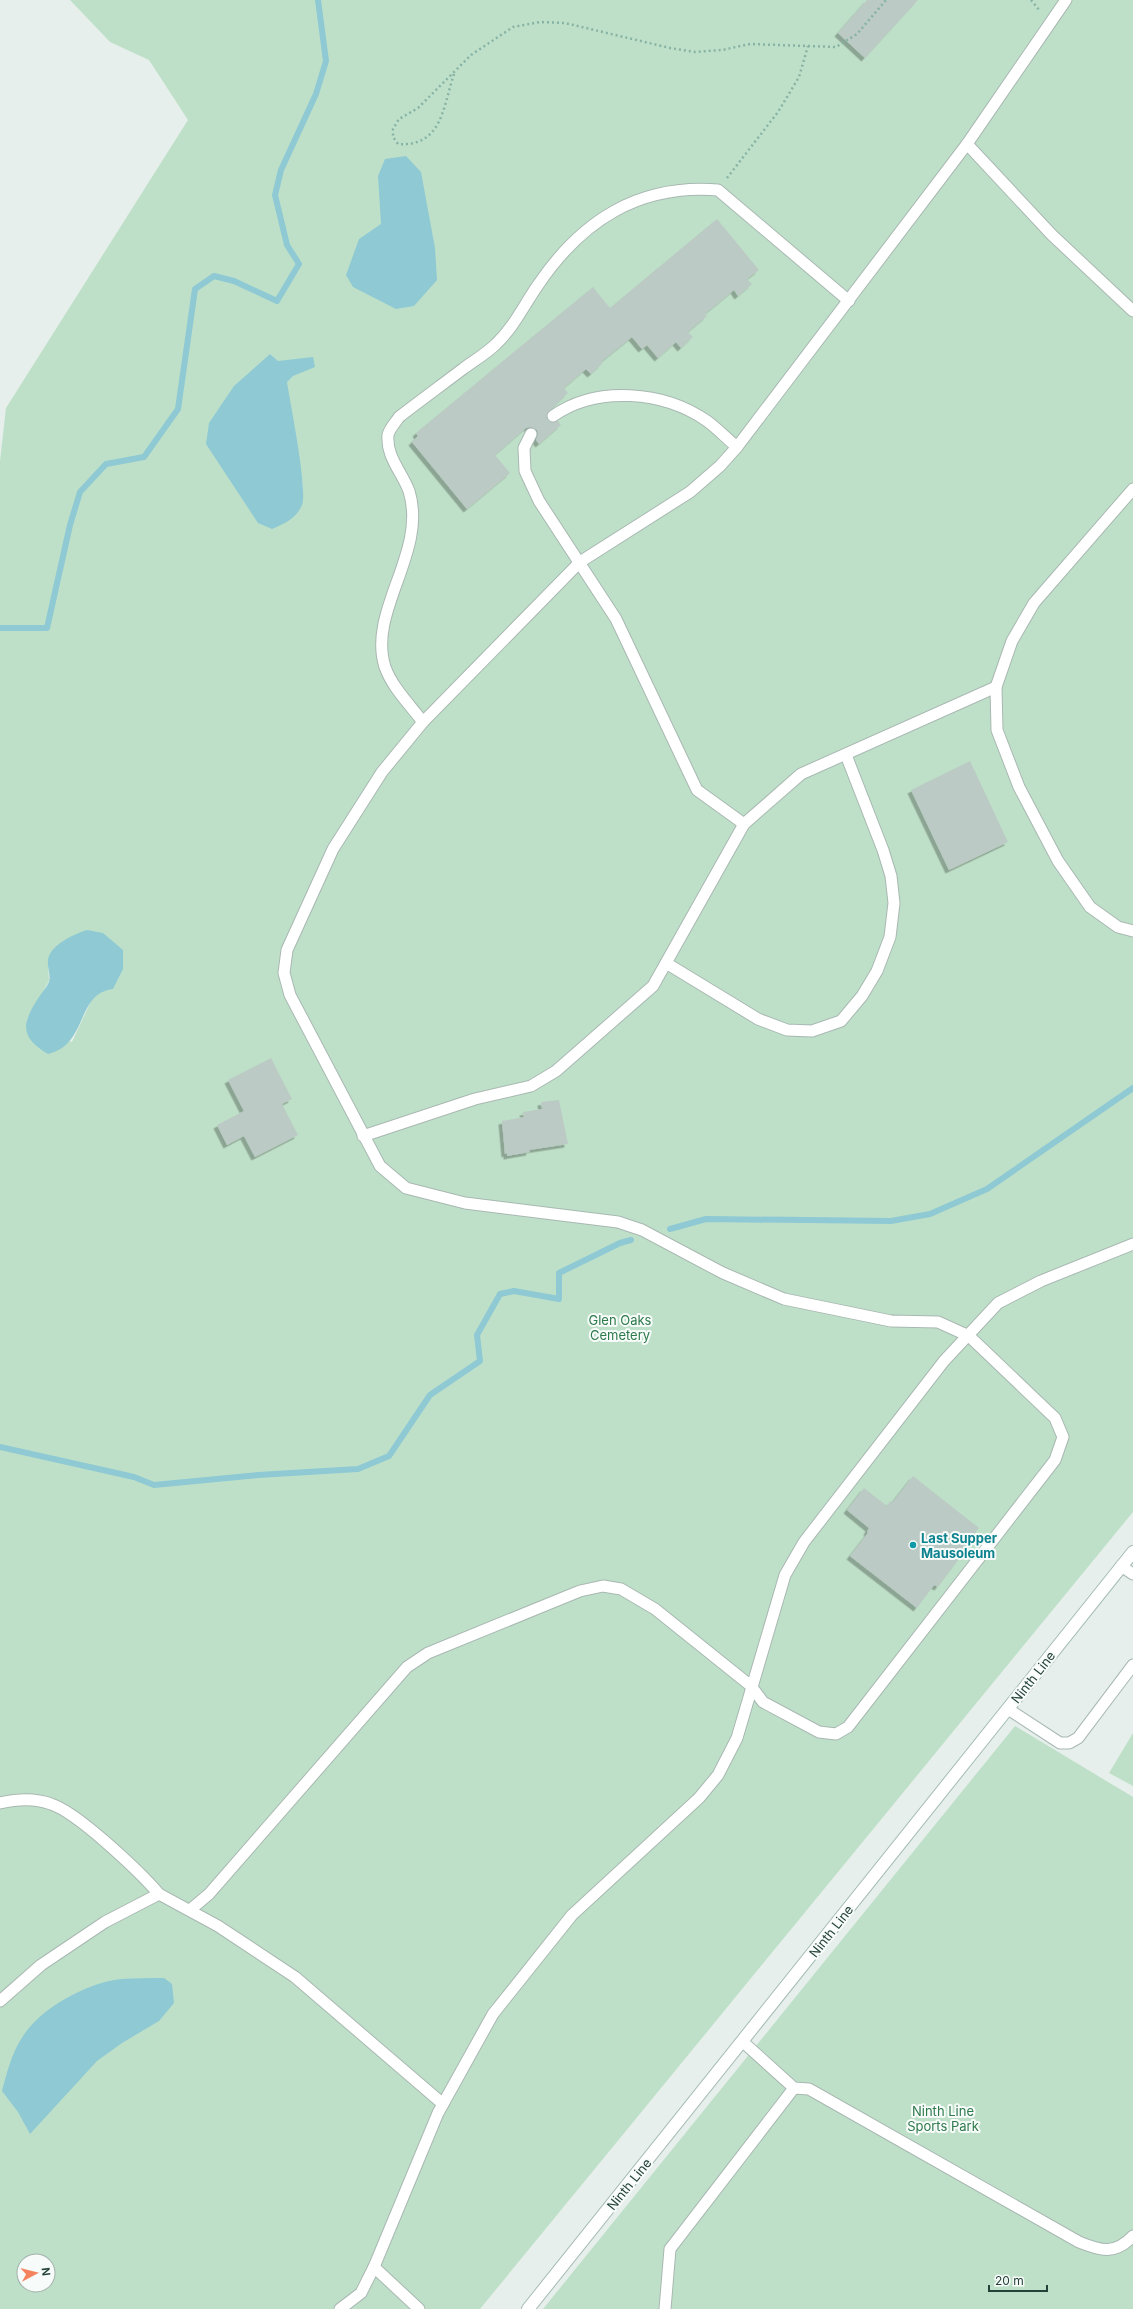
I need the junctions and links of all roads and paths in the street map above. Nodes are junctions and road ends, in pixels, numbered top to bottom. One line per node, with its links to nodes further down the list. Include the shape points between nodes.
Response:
1 (886, 0): 3 (path, via 857,34 836,46)
2 (1066, 0): 5 (lane)
3 (808, 46): 4 (path, via 750,44 695,52 565,23 540,22 513,27 490,40 471,55); 6 (path, via 799,77 778,112)
4 (454, 74): 4 (path, via 437,128 421,141 398,144 393,137 393,129 399,119 418,108)
5 (967, 144): 7 (lane); 8 (lane, via 1052,235)
6 (718, 190): 7 (lane); 15 (lane, via 692,188 662,192 621,206 585,230 559,257 518,318 496,344 399,417 388,434 390,454 409,492 413,521 407,558 386,614 383,641 385,666 397,690)
7 (848, 301): 11 (lane)
8 (1133, 311)
9 (553, 416): 11 (lane, via 580,402 612,396 645,397 675,405 707,421)
10 (531, 434): 13 (lane, via 524,448 525,471 539,501)
11 (737, 447): 13 (lane, via 690,492)
12 (1133, 489): 14 (lane, via 1034,603 1012,641)
13 (580, 562): 15 (lane); 17 (lane, via 616,619 697,790)
14 (996, 687): 16 (lane); 18 (lane, via 997,730 1019,787 1058,861 1090,907 1118,927)
15 (423, 722): 20 (lane, via 382,772 333,849 287,950 284,973 290,995)
16 (846, 754): 17 (lane, via 801,774); 19 (lane, via 883,850 891,876 894,903 890,936 877,971 862,996 841,1021 812,1031 787,1030 758,1019)
17 (744, 824): 19 (lane)
18 (1133, 931)
19 (666, 963): 20 (lane, via 653,986 556,1071 531,1086 475,1099)
20 (363, 1136): 22 (lane, via 380,1166 406,1188 465,1203 618,1222 642,1230 723,1274 784,1299 891,1321 938,1322)
21 (1133, 1244): 22 (lane, via 1041,1281 998,1303)
22 (969, 1336): 27 (lane, via 944,1361 804,1542 785,1575); 27 (lane, via 1055,1418 1063,1437 1055,1460 848,1727 836,1734 819,1732 763,1702)
23 (1133, 1552): 24 (main road, Ninth Line)
24 (1121, 1566): 25 (lane); 28 (main road, Ninth Line)
25 (1133, 1574)
26 (1133, 1665): 28 (lane, via 1078,1738 1069,1743 1060,1743)
27 (753, 1688): 31 (lane, via 655,1609 621,1589 603,1586 580,1591 428,1653 407,1667 209,1894); 35 (lane, via 737,1738 718,1775 699,1798 572,1915 493,2014)
28 (1008, 1709): 33 (main road, Ninth Line)
29 (0, 1803): 30 (lane, via 31,1799 52,1804 69,1812 143,1875)
30 (159, 1894): 31 (lane); 32 (lane, via 105,1922 41,1965)
31 (190, 1910): 35 (lane, via 295,1977)
32 (0, 2001)
33 (743, 2042): 34 (lane); 40 (main road, Ninth Line)
34 (794, 2088): 36 (lane, via 809,2089 1079,2242 1096,2249 1112,2250); 41 (lane, via 670,2249)
35 (443, 2104): 37 (lane)
36 (1133, 2236)
37 (374, 2267): 38 (lane, via 361,2293); 39 (lane)
38 (340, 2309)
39 (419, 2309)
40 (528, 2309)
41 (665, 2309)

